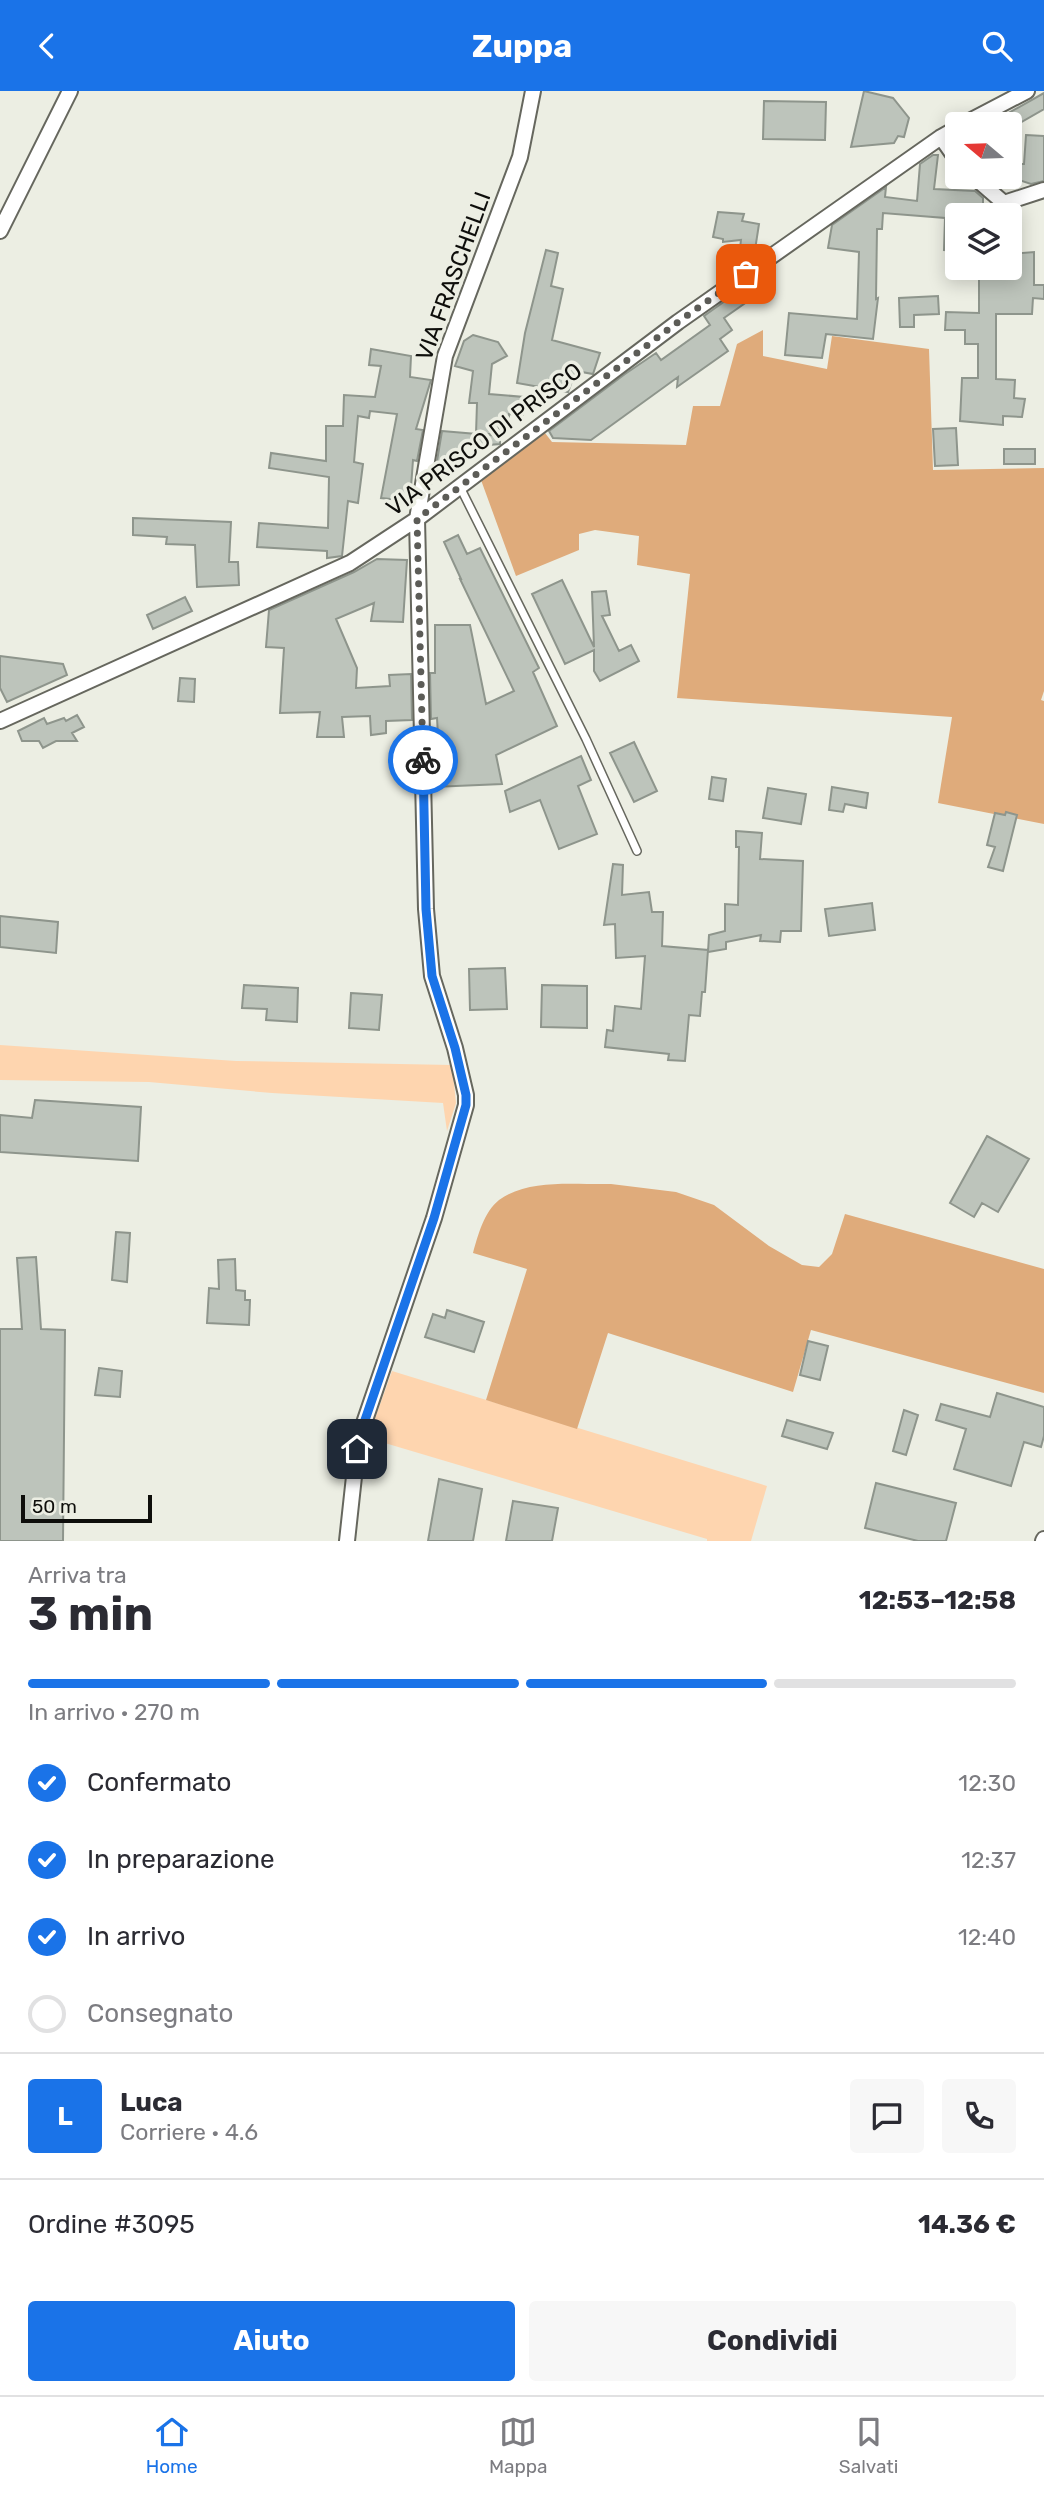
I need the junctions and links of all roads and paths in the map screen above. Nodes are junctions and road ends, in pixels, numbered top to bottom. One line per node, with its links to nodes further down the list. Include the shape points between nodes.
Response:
1 (70, 91): 10 (street)
2 (533, 91): 12 (street, VIA FRASCHELLI, via 520,157 445,355)
3 (1027, 91): 4 (street)
4 (987, 112)
5 (945, 135): 6 (street, VIA PRISCO DI PRISCO)
6 (941, 137): 7 (street); 11 (street, VIA PRISCO DI PRISCO, via 678,322)
7 (945, 143)
8 (988, 189): 9 (street, via 1004,203)
9 (1044, 190)
10 (0, 231)
11 (460, 487): 12 (street, VIA PRISCO DI PRISCO); 14 (lane)
12 (417, 519): 13 (street, VIA PRISCO DI PRISCO, via 350,563); 15 (street, VIA FRASCHELLI, via 426,909 432,976 455,1048 466,1105 434,1218 364,1423)
13 (0, 720)
14 (637, 851)
15 (347, 1541)

